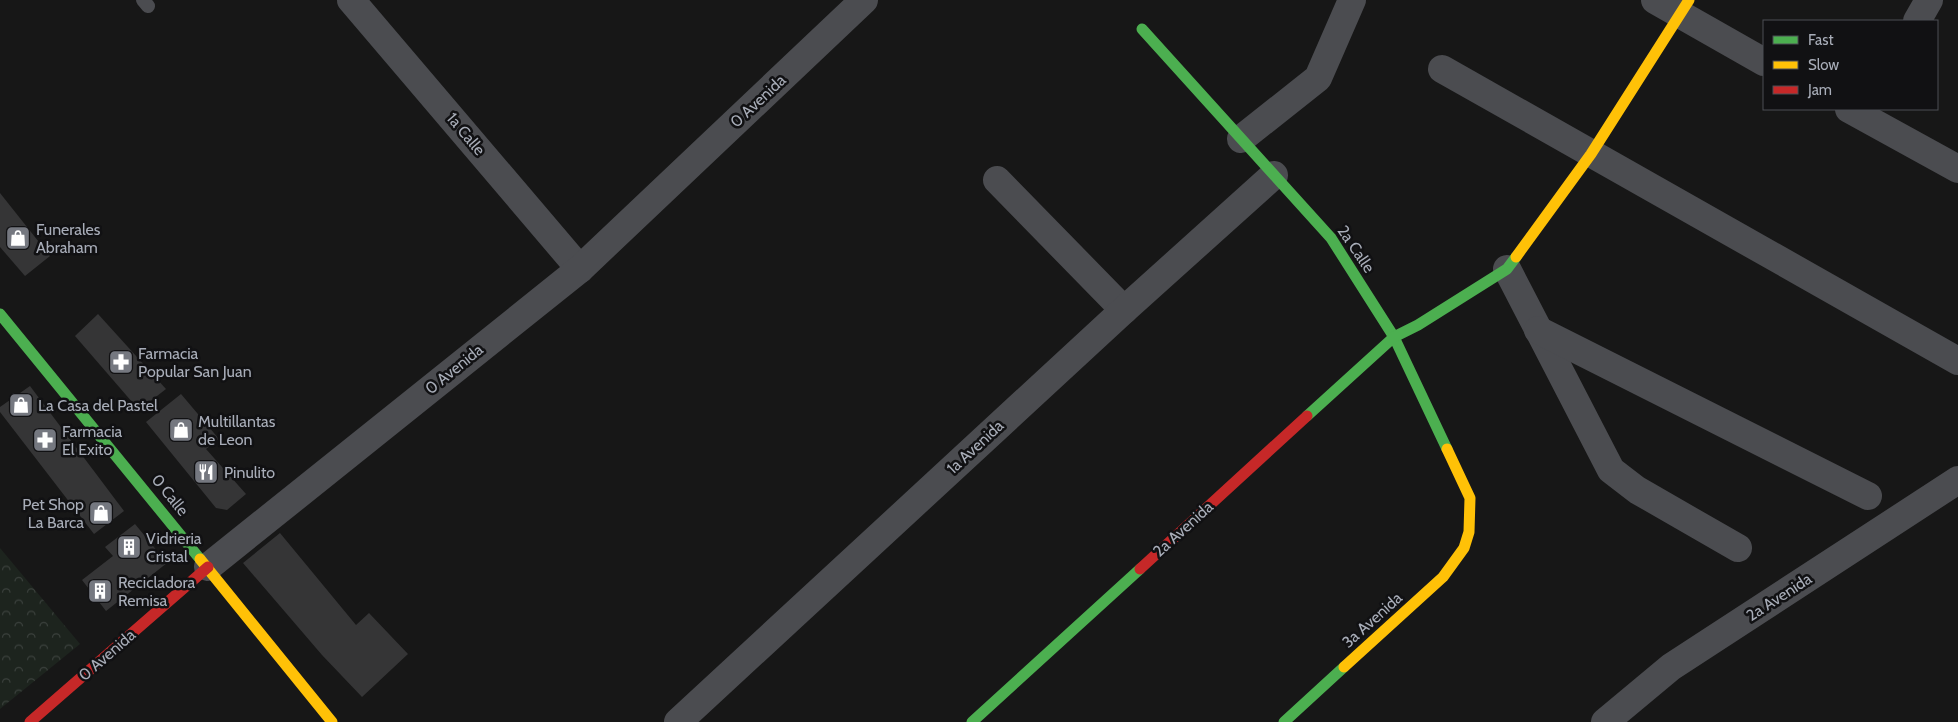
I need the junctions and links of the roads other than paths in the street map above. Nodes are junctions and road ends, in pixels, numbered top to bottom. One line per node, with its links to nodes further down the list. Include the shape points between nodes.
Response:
1 (351, 0): 17 (street, 1a Calle)
2 (864, 0): 17 (street, 0 Avenida)
3 (1352, 0): 12 (street, via 1318,78)
4 (1655, 0): 6 (street)
5 (1928, 0): 7 (street)
6 (1685, 7): 9 (street); 13 (street)
7 (1918, 20)
8 (1142, 29): 12 (street, 2a Calle)
9 (1763, 61)
10 (1442, 69): 13 (street)
11 (1862, 112): 14 (street)
12 (1240, 139): 15 (street, 2a Calle)
13 (1592, 154): 18 (street); 23 (street)
14 (1958, 169)
15 (1274, 175): 19 (street, 1a Avenida); 22 (street, 2a Calle, via 1331,238)
16 (997, 180): 19 (street)
17 (580, 268): 28 (street, 0 Avenida)
18 (1507, 269): 21 (street); 22 (street, 2a Avenida)
19 (1124, 310): 31 (street, 1a Avenida)
20 (0, 314): 28 (street, 0 Calle)
21 (1538, 330): 25 (street); 27 (street, via 1611,470 1637,490)
22 (1394, 337): 26 (street, 2a Calle, via 1470,498); 32 (street, 2a Avenida)
23 (1958, 361)
24 (1958, 480): 34 (street, 2a Avenida, via 1671,667)
25 (1868, 496)
26 (1469, 532): 33 (street, 3a Avenida, via 1464,548 1443,576)
27 (1738, 548)
28 (208, 567): 29 (street, 0 Avenida); 30 (street, 0 Calle)
29 (30, 722)
30 (332, 722)
31 (678, 722)
32 (972, 722)
33 (1284, 722)
34 (1605, 722)

